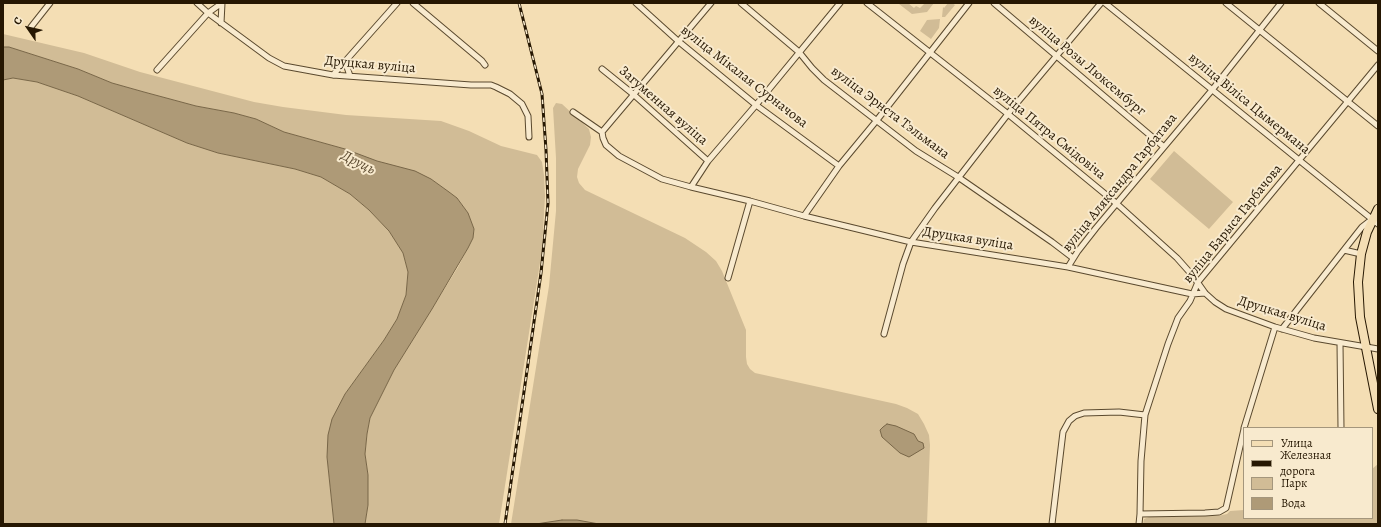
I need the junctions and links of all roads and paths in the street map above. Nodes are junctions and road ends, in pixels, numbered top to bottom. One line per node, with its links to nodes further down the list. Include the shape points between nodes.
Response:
1 (50, 3): 20 (street)
2 (197, 3): 18 (street, Друцкая вуліца)
3 (222, 3): 18 (street); 19 (street)
4 (397, 3): 27 (street)
5 (413, 3): 29 (street)
6 (636, 3): 22 (street, вуліца Мікалая Сурначова)
7 (711, 3): 22 (street)
8 (741, 3): 23 (street, вуліца Эрнста Тэльмана)
9 (840, 3): 23 (street)
10 (867, 3): 24 (street, вуліца Пятра Смідовіча)
11 (969, 3): 24 (street)
12 (994, 3): 26 (street, вуліца Розы Люксембург)
13 (1101, 3): 26 (street)
14 (1105, 3): 34 (street, вуліца Віліса Цымермана)
15 (1226, 3): 21 (street)
16 (1281, 3): 21 (street, вуліца Аляксандра Гарбатава)
17 (1319, 3): 25 (street)
18 (208, 13): 19 (street, Друцкая вуліца); 31 (street)
19 (221, 23): 32 (street, Друцкая вуліца, via 284,66)
20 (31, 27)
21 (1260, 30): 34 (street, вуліца Аляксандра Гарбатава); 36 (street)
22 (678, 41): 35 (street); 37 (street, вуліца Мікалая Сурначова)
23 (799, 52): 37 (street); 40 (street, вуліца Эрнста Тэльмана, via 824,80)
24 (929, 52): 39 (street, вуліца Пятра Смідовіча); 40 (street)
25 (1378, 52)
26 (1057, 56): 39 (street); 44 (street, вуліца Розы Люксембург)
27 (345, 61): 32 (street); 33 (street)
28 (1378, 65): 36 (street, вуліца Барыса Гарбачова)
29 (485, 66)
30 (602, 69): 35 (street, Загуменная вуліца)
31 (157, 70)
32 (333, 75): 33 (street, Друцкая вуліца)
33 (350, 76): 43 (street, Друцкая вуліца, via 491,85 510,94 522,104 528,116)
34 (1212, 90): 44 (street, вуліца Аляксандра Гарбатава); 46 (street, вуліца Віліса Цымермана)
35 (633, 94): 42 (street); 45 (street, Загуменная вуліца)
36 (1348, 101): 41 (street); 46 (street, вуліца Барыса Гарбачова)
37 (756, 105): 45 (street); 47 (street, вуліца Мікалая Сурначова)
38 (574, 112): 42 (street, Друцкая вуліца)
39 (1008, 114): 48 (street); 51 (street, вуліца Пятра Смідовіча)
40 (877, 120): 47 (street); 48 (street, вуліца Эрнста Тэльмана, via 916,151)
41 (1378, 126)
42 (602, 132): 49 (street, Друцкая вуліца, via 606,145 619,156 662,179)
43 (529, 137)
44 (1164, 147): 51 (street, вуліца Аляксандра Гарбатава)
45 (708, 161): 49 (street)
46 (1299, 161): 54 (street, вуліца Віліса Цымермана); 61 (street, вуліца Барыса Гарбачова)
47 (839, 166): 53 (street)
48 (958, 177): 55 (street); 58 (street, вуліца Эрнста Тэльмана)
49 (691, 187): 50 (street, Друцкая вуліца)
50 (750, 201): 53 (street, Друцкая вуліца); 60 (street)
51 (1116, 203): 58 (street, вуліца Аляксандра Гарбатава); 61 (street, вуліца Пятра Смідовіча, via 1177,258)
52 (1378, 209): 54 (main road)
53 (804, 216): 55 (street, Друцкая вуліца)
54 (1375, 222): 56 (street, via 1362,228); 57 (main road, via 1367,232)
55 (910, 242): 59 (street, Друцкая вуліца); 66 (street)
56 (1344, 250): 57 (street); 65 (street)
57 (1361, 254): 68 (main road, via 1358,300)
58 (1073, 258): 59 (street, вуліца Аляксандра Гарбатава)
59 (1068, 267): 63 (street, Друцкая вуліца)
60 (728, 278)
61 (1198, 282): 62 (street, вуліца Пятра Смідовіча); 63 (street, вуліца Барыса Гарбачова)
62 (1205, 293): 63 (street, Друцкая вуліца); 64 (street, Друцкая вуліца, via 1226,309)
63 (1192, 294): 71 (street, вуліца Барыса Гарбачова, via 1174,327)
64 (1275, 327): 65 (street, Друцкая вуліца); 72 (street)
65 (1282, 329): 67 (street, Друцкая вуліца)
66 (884, 334)
67 (1340, 343): 68 (street, Друцкая вуліца); 73 (street)
68 (1366, 347): 69 (street, Друцкая вуліца); 70 (main road)
69 (1378, 350)
70 (1378, 409)
71 (1145, 415): 75 (street, вуліца Барыса Гарбачова); 76 (street, via 1119,412 1084,413 1069,421 1063,432)
72 (1244, 427)
73 (1341, 427)
74 (1243, 432): 75 (street, via 1226,508 1219,512)
75 (1140, 514): 77 (street, вуліца Барыса Гарбачова)
76 (1052, 524)
77 (1139, 524)

